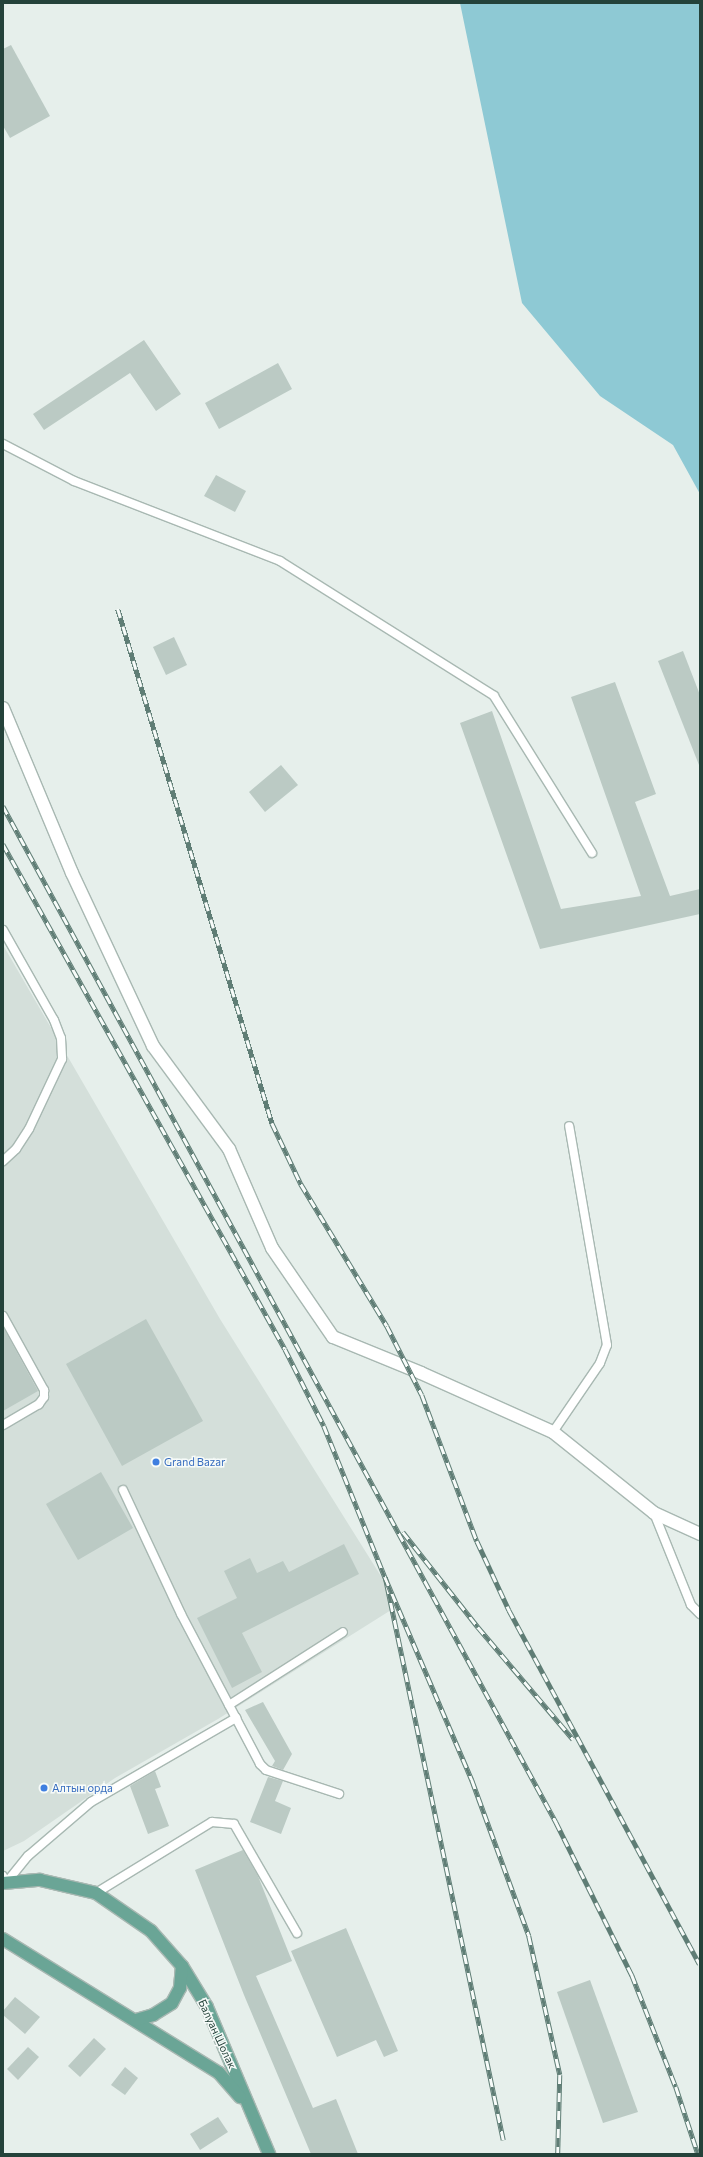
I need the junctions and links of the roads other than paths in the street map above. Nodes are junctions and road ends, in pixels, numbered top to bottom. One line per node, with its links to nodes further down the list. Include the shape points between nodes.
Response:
1 (3, 444): 3 (lane, via 74,481 280,561 494,696)
2 (3, 708): 9 (street, via 72,874 153,1046 229,1149 272,1248 333,1337)
3 (592, 853)
4 (3, 930): 6 (lane, via 54,1020 61,1038 62,1059 28,1130 16,1149)
5 (569, 1126): 9 (lane, via 607,1345 600,1363)
6 (3, 1161)
7 (3, 1316): 8 (lane, via 44,1390 44,1397 39,1404)
8 (3, 1425)
9 (554, 1432): 11 (street)
10 (123, 1490): 15 (lane, via 181,1614)
11 (654, 1513): 12 (street); 13 (lane, via 692,1605)
12 (700, 1534)
13 (700, 1614)
14 (343, 1632): 15 (lane)
15 (229, 1705): 16 (lane)
16 (236, 1718): 17 (lane, via 260,1764 266,1770); 18 (lane, via 91,1802 28,1856)
17 (339, 1794)
18 (4, 1883): 19 (main road, Балуан Шолак, via 40,1880)
19 (96, 1893): 20 (lane, via 212,1822 234,1824); 22 (main road, Балуан Шолак, via 151,1931)
20 (298, 1933)
21 (3, 1938): 23 (main road)
22 (182, 1966): 23 (main road, via 180,1988 172,2003 153,2015); 24 (main road, Балуан Шолак, via 207,2007)
23 (136, 2020): 24 (main road, via 219,2073 237,2091)
24 (254, 2119): 25 (main road)
25 (269, 2154)

